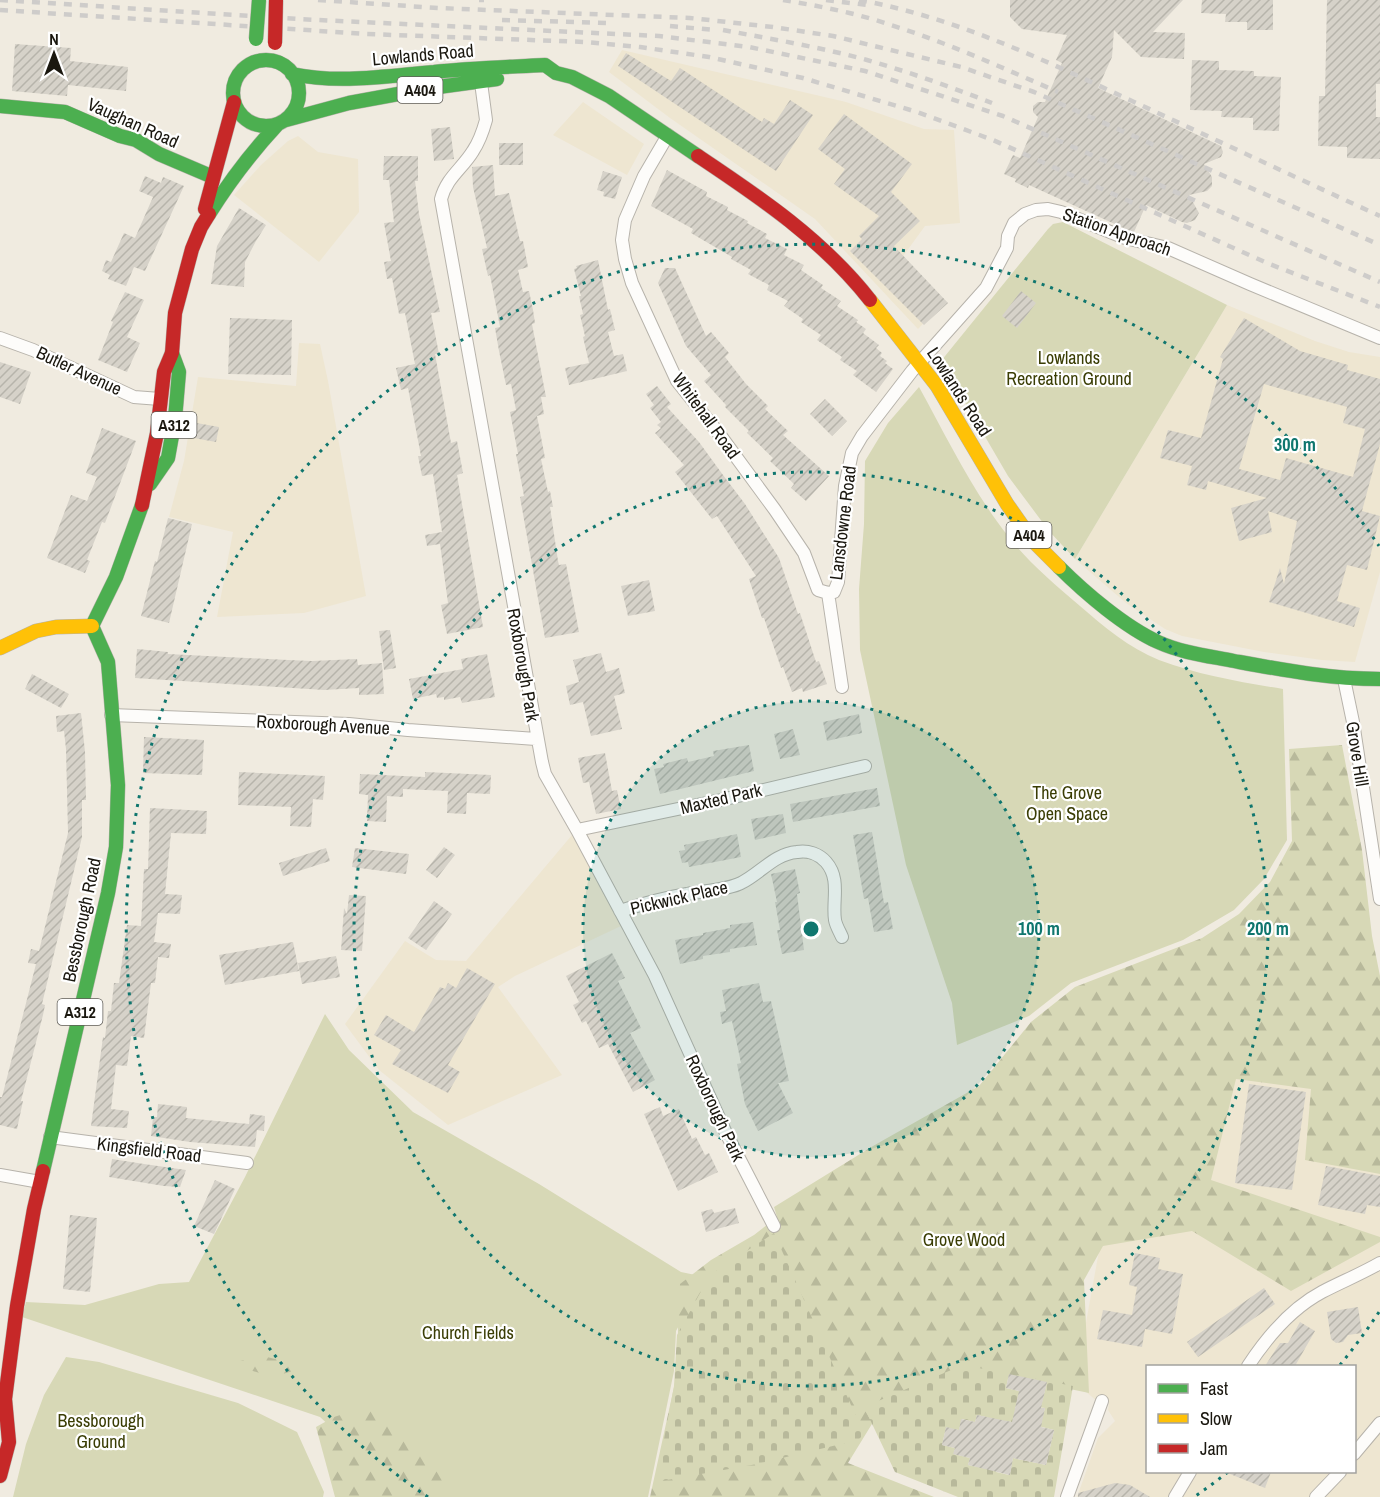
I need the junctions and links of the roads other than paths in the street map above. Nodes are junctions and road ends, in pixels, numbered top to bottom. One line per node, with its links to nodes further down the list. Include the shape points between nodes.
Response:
1 (259, 0): 3 (main road, bridge, via 256,39)
2 (276, 0): 4 (main road, bridge, via 274,43)
3 (246, 66): 4 (main road, via 256,62 279,63); 8 (main road, via 232,90)
4 (291, 72): 5 (main road, Lowlands Road / A404, via 338,82); 10 (main road, via 299,98 294,111)
5 (406, 74): 6 (main road, Lowlands Road / A404); 7 (main road)
6 (480, 74): 7 (main road, Lowlands Road / A404); 11 (main road, Lowlands Road / A404, via 556,73 572,77); 27 (street, Roxborough Park, via 484,127 473,152 445,186 441,199)
7 (408, 92): 10 (main road, Lowlands Road / A404, via 348,102)
8 (234, 102): 10 (main road, via 252,123); 12 (main road)
9 (0, 106): 12 (main road, Vaughan Road, via 65,112)
10 (281, 123): 13 (main road, via 252,152)
11 (668, 135): 17 (main road, Lowlands Road / A404, via 810,236 860,286); 20 (street, Whitehall Road, via 625,220 624,259 632,283 677,381 775,510 804,553 818,590)
12 (213, 177): 13 (main road)
13 (201, 227): 16 (main road, A312, via 175,313)
14 (0, 338): 18 (street, Butler Avenue, via 134,397)
15 (1380, 338): 17 (street, Station Approach, via 1168,248 1125,238 1048,209 1025,214 1014,223 1007,248 987,288)
16 (172, 353): 18 (main road, A312); 19 (main road, A312, via 179,372 168,458)
17 (919, 363): 20 (street, Lansdowne Road, via 852,453 845,486 838,582 834,592); 23 (main road, Lowlands Road / A404, via 1033,541 1115,615 1158,642 1192,653)
18 (160, 399): 19 (main road, A312)
19 (146, 491): 21 (main road, A312, via 116,577)
20 (828, 593): 25 (street)
21 (92, 626): 22 (main road, via 36,631); 26 (main road, Bessborough Road / A312, via 108,662)
22 (0, 648)
23 (1344, 679): 24 (main road, A404); 30 (street, Grove Hill)
24 (1380, 679)
25 (842, 687)
26 (111, 715): 27 (street, Roxborough Avenue, via 350,724); 33 (main road, Bessborough Road / A312, via 118,785 116,847)
27 (536, 739): 29 (street, Roxborough Park, via 545,774)
28 (865, 766): 29 (street, Maxted Park)
29 (577, 830): 31 (street, Roxborough Park)
30 (1380, 899)
31 (620, 911): 32 (street, Pickwick Place, via 655,900 740,884 786,854 810,852 821,857 833,877 835,919); 37 (street, Roxborough Park)
32 (842, 937)
33 (50, 1137): 34 (street, Kingsfield Road); 36 (main road, Bessborough Road / A312)
34 (247, 1163)
35 (0, 1175): 36 (street)
36 (40, 1182): 41 (main road, Bessborough Road / A312)
37 (774, 1226)
38 (1380, 1263): 39 (street, via 1301,1306 1277,1326)
39 (1249, 1365)
40 (1102, 1401): 47 (street)
41 (3, 1405): 46 (main road, Bessborough Road / A312, via 9,1442)
42 (1380, 1423): 43 (street)
43 (1356, 1452)
44 (1189, 1473): 48 (street)
45 (1339, 1473): 49 (street)
46 (0, 1476)
47 (1067, 1497)
48 (1175, 1497)
49 (1316, 1497)

